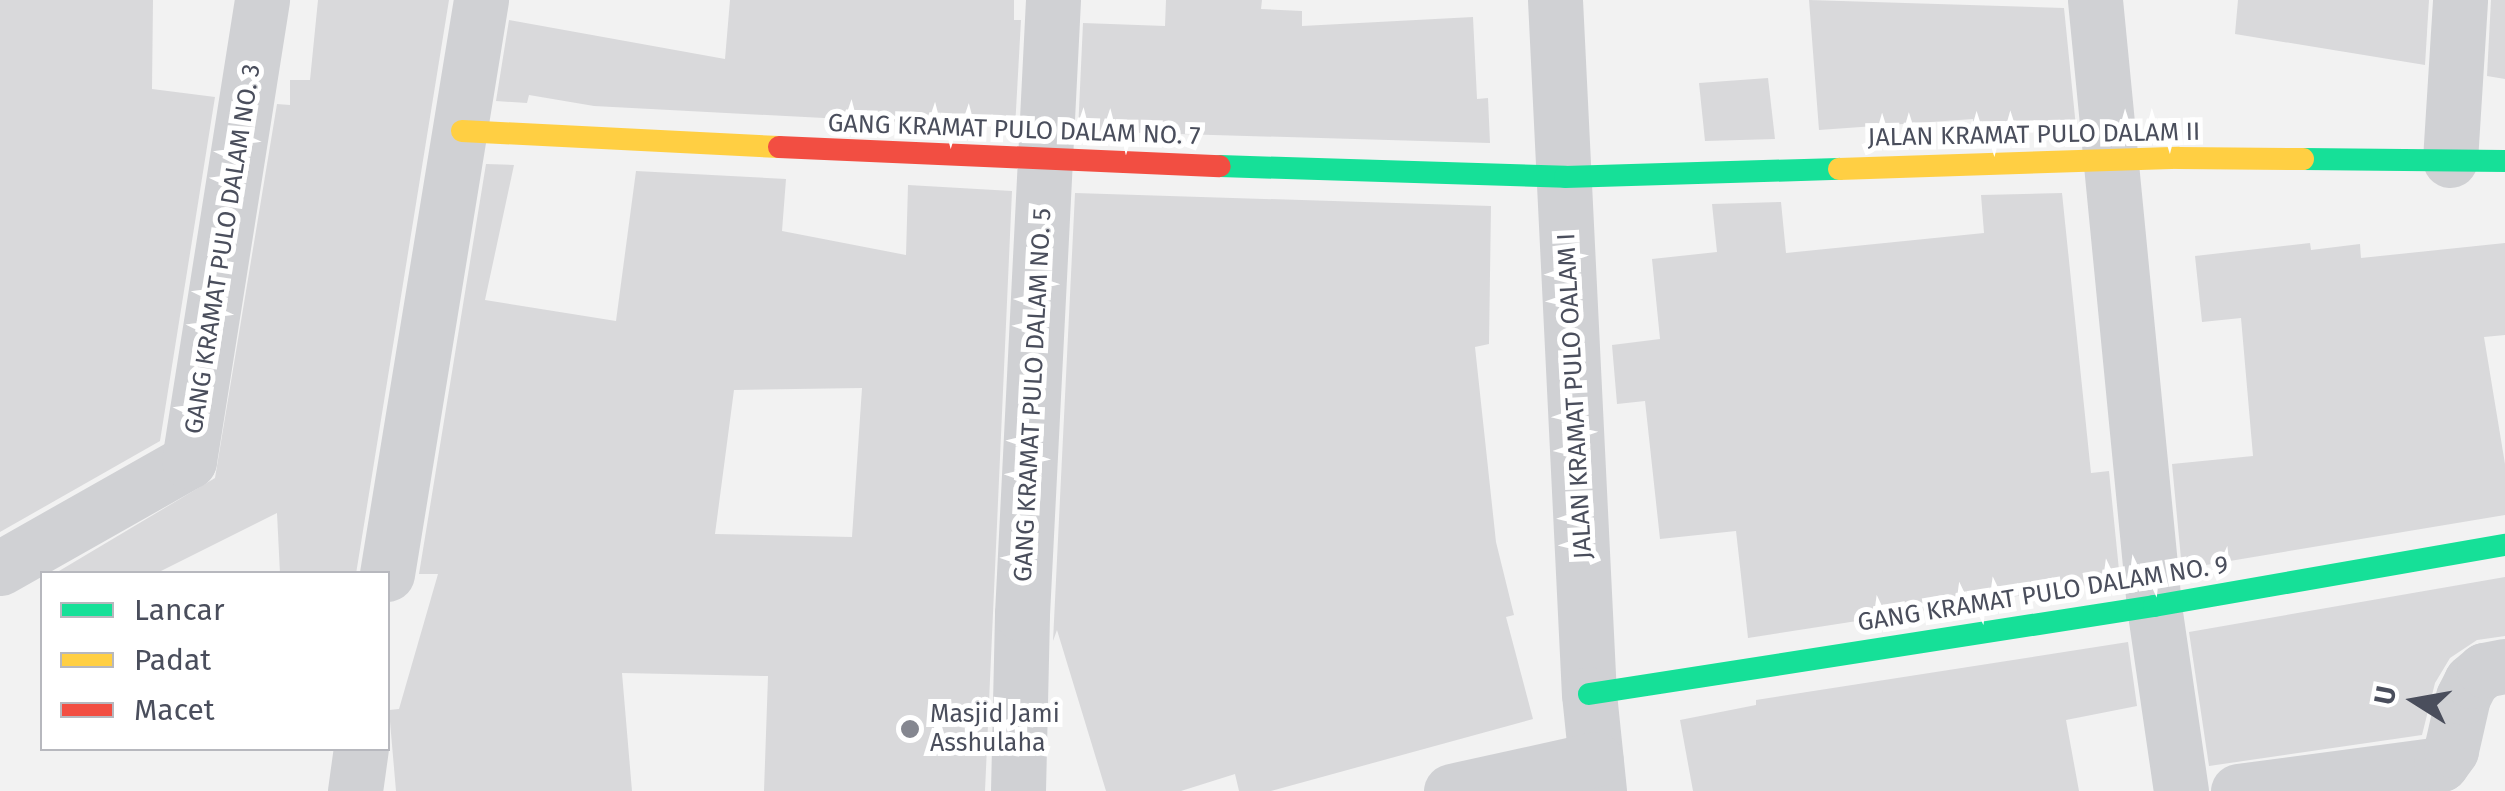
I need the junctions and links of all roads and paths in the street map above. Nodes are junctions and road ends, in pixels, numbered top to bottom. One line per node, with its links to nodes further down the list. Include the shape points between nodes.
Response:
1 (262, 0): 14 (street, GANG KRAMAT PULO DALAM NO. 3, via 189,461)
2 (480, 0): 7 (street)
3 (1053, 0): 8 (street, GANG KRAMAT PULO DALAM NO. 5)
4 (1555, 0): 12 (street, JALAN KRAMAT PULO OALAM I)
5 (2095, 0): 10 (street)
6 (2460, 0): 9 (street)
7 (462, 131): 8 (street, GANG KRAMAT PULO DALAM NO. 7); 15 (street)
8 (1045, 160): 12 (street, GANG KRAMAT PULO DALAM NO. 7); 23 (street, GANG KRAMAT PULO DALAM NO. 5)
9 (2450, 160): 10 (street, JALAN KRAMAT PULO DALAM II); 11 (street, JALAN KRAMAT PULO DALAM II)
10 (2109, 161): 12 (street, JALAN KRAMAT PULO DALAM II); 16 (street)
11 (2505, 161)
12 (1565, 177): 18 (street, JALAN KRAMAT PULO OALAM I)
13 (2505, 545): 16 (street, GANG KRAMAT PULO DALAM NO. 9)
14 (0, 568)
15 (388, 571)
16 (2154, 606): 18 (street, GANG KRAMAT PULO DALAM NO. 9); 25 (street)
17 (2505, 666): 21 (street, via 2484,670 2471,682)
18 (1589, 694): 20 (street, JALAN KRAMAT PULO OALAM I)
19 (361, 751): 22 (street)
20 (1597, 775): 24 (street)
21 (2442, 777): 26 (street)
22 (355, 791)
23 (1018, 791)
24 (1451, 791)
25 (2181, 791)
26 (2238, 791)

